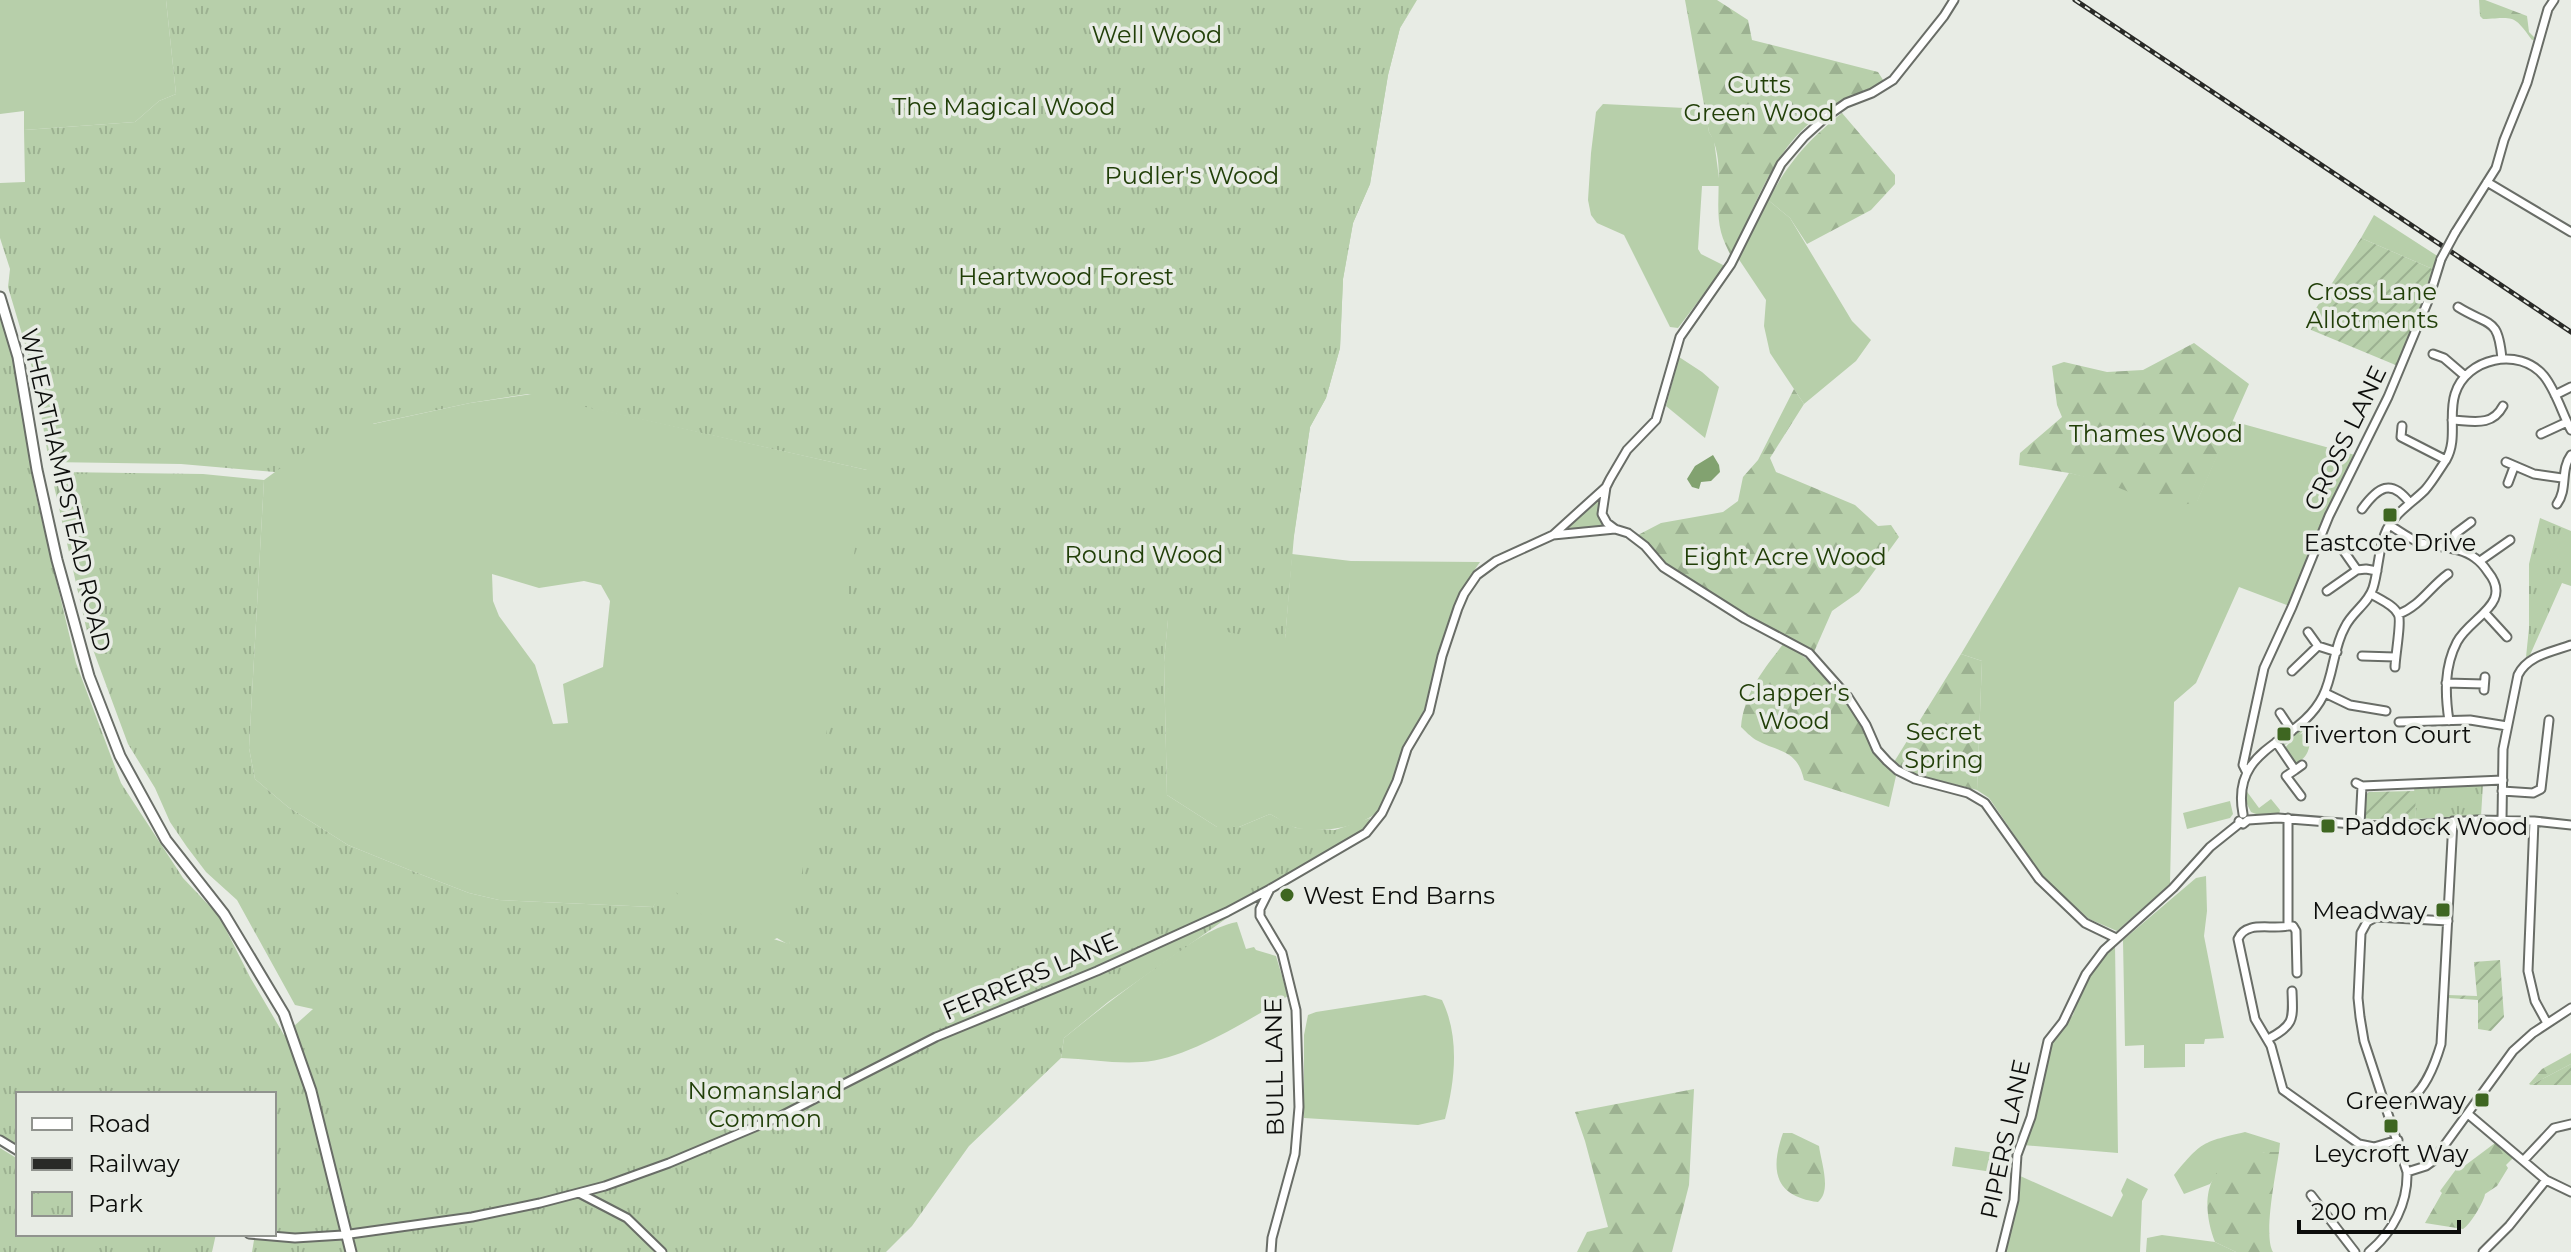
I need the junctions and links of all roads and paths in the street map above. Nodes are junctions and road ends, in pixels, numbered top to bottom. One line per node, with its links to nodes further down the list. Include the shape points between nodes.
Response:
1 (1954, 0): 24 (street, FERRERS LANE, via 1893,80 1826,117 1781,164 1731,264 1680,337 1656,420 1627,450)
2 (2554, 0): 3 (street, CROSS LANE)
3 (2487, 182): 4 (street); 64 (street, CROSS LANE, bridge, via 2441,259 2388,397 2329,516 2264,668 2243,765)
4 (2571, 232)
5 (0, 297): 94 (main road, WHEATHAMPSTEAD ROAD, via 18,357 57,560 89,676 120,756 166,840 224,914 284,1014 311,1091)
6 (2458, 307): 8 (street, via 2496,329)
7 (2433, 354): 9 (street)
8 (2502, 359): 9 (street); 11 (street, via 2533,367)
9 (2465, 376): 13 (street, via 2454,397)
10 (2571, 387): 11 (street)
11 (2555, 395): 15 (street)
12 (2503, 406): 13 (street, via 2487,421)
13 (2452, 420): 18 (street)
14 (2402, 426): 18 (street, via 2401,437)
15 (2569, 426): 16 (street)
16 (2541, 434)
17 (2571, 455): 21 (street)
18 (2446, 460): 27 (street)
19 (2506, 462): 20 (street)
20 (2514, 467): 21 (street); 23 (street)
21 (2562, 478): 26 (street, via 2559,500)
22 (2377, 480): 25 (street)
23 (2508, 483)
24 (1606, 487): 31 (street, via 1602,514); 32 (street, FERRERS LANE)
25 (2383, 488): 27 (street, via 2398,491); 28 (street)
26 (2571, 501)
27 (2410, 503): 30 (street)
28 (2362, 509)
29 (2471, 522): 34 (street, via 2455,534)
30 (2389, 525): 34 (street, via 2415,541); 38 (street)
31 (1615, 529): 32 (street, FERRERS LANE); 78 (street, via 1645,546 1663,567 1809,653 1848,697 1887,761 1915,779 1985,803 2039,879 2085,923)
32 (1553, 535): 75 (street, FERRERS LANE, via 1496,561 1470,583 1442,656 1429,712 1377,821 1366,833)
33 (2510, 540): 36 (street)
34 (2452, 548): 36 (street)
35 (2343, 550): 37 (street)
36 (2480, 561): 42 (street, via 2497,587)
37 (2357, 570): 38 (street); 40 (street)
38 (2377, 571): 41 (street)
39 (2448, 574): 43 (street)
40 (2327, 591)
41 (2371, 594): 43 (street); 48 (street, via 2348,621)
42 (2485, 613): 45 (street); 53 (street, via 2459,640)
43 (2399, 614): 50 (street)
44 (2308, 632): 47 (street)
45 (2507, 637)
46 (2571, 645): 61 (street, via 2522,666)
47 (2318, 646): 48 (street); 52 (street)
48 (2337, 652): 55 (street)
49 (2362, 656): 50 (street)
50 (2395, 657): 51 (street)
51 (2395, 667)
52 (2292, 671)
53 (2446, 683): 54 (street); 59 (street)
54 (2484, 684)
55 (2325, 693): 56 (street, via 2350,705); 62 (street)
56 (2386, 711)
57 (2280, 713): 62 (street)
58 (2549, 720): 66 (street, via 2541,789)
59 (2449, 721): 60 (street); 61 (street)
60 (2399, 722)
61 (2507, 726): 65 (street)
62 (2292, 731): 63 (street)
63 (2276, 742): 64 (street, via 2260,753); 67 (street, via 2298,767 2286,776)
64 (2247, 773): 69 (street, CROSS LANE, via 2241,796)
65 (2503, 780): 66 (street); 73 (street, via 2359,784)
66 (2502, 791): 70 (street)
67 (2301, 796)
68 (2288, 818): 69 (street); 73 (street); 77 (street)
69 (2244, 819): 78 (street, PIPERS LANE)
70 (2502, 820): 71 (street); 72 (street)
71 (2453, 821): 73 (street); 76 (street)
72 (2534, 821): 74 (street); 82 (street, via 2528,971 2531,991)
73 (2360, 825)
74 (2571, 825)
75 (1270, 889): 92 (street, FERRERS LANE, via 1097,971 936,1037 781,1116 669,1163); 98 (street, BULL LANE, via 1260,916 1282,953 1292,987 1299,1107 1295,1154)
76 (2448, 921): 84 (street, via 2438,1052 2414,1096); 84 (street, via 2380,917 2362,929 2360,1017)
77 (2288, 926): 79 (street, via 2296,931); 83 (street, via 2248,928 2238,939 2255,1019)
78 (2116, 938): 99 (street, PIPERS LANE, via 2086,974 2044,1051 2031,1117 2017,1155 2014,1200)
79 (2297, 973)
80 (2292, 991): 83 (street, via 2291,1022)
81 (2571, 1008): 82 (street)
82 (2547, 1023): 85 (street, via 2513,1051)
83 (2268, 1039): 87 (street, via 2285,1094 2359,1144 2374,1147)
84 (2387, 1107): 87 (street)
85 (2468, 1114): 88 (street); 89 (street, via 2430,1164)
86 (2571, 1124): 88 (street, via 2554,1128)
87 (2398, 1140): 89 (street)
88 (2524, 1160): 90 (street)
89 (2407, 1172): 101 (street, via 2399,1213)
90 (2546, 1180): 91 (street); 102 (street)
91 (2571, 1192)
92 (579, 1193): 94 (street, FERRERS LANE, via 472,1217); 97 (street, via 627,1218)
93 (2311, 1195): 100 (street)
94 (347, 1235): 95 (street, FERRERS LANE); 96 (main road, WHEATHAMPSTEAD ROAD)
95 (272, 1236)
96 (351, 1252)
97 (662, 1252)
98 (1271, 1252)
99 (2001, 1252)
100 (2355, 1252)
101 (2369, 1252)
102 (2483, 1252)

